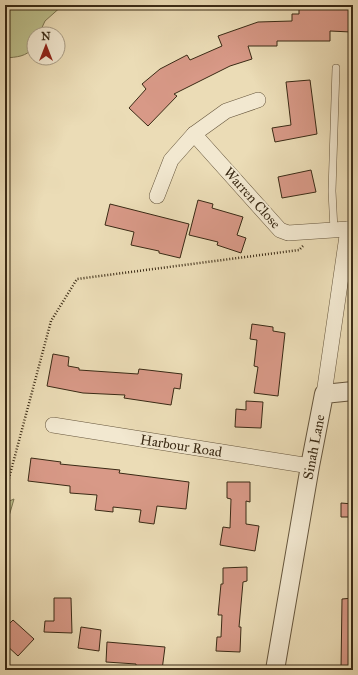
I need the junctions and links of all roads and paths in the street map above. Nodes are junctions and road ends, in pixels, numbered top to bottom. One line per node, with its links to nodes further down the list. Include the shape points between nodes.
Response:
1 (336, 68): 5 (lane, via 332,176)
2 (258, 100): 3 (street, via 226,112)
3 (194, 134): 4 (street, via 171,160); 6 (street, Warren Close, via 280,230 288,233)
4 (157, 196)
5 (345, 229): 6 (street, Warren Close); 8 (street, Sinah Lane)
6 (318, 231): 11 (path, via 300,250 77,279 51,321)
7 (353, 391): 8 (street)
8 (324, 394): 10 (street, Sinah Lane)
9 (53, 425): 10 (street, Harbour Road)
10 (310, 466): 12 (street, Sinah Lane)
11 (5, 494)
12 (275, 670)

